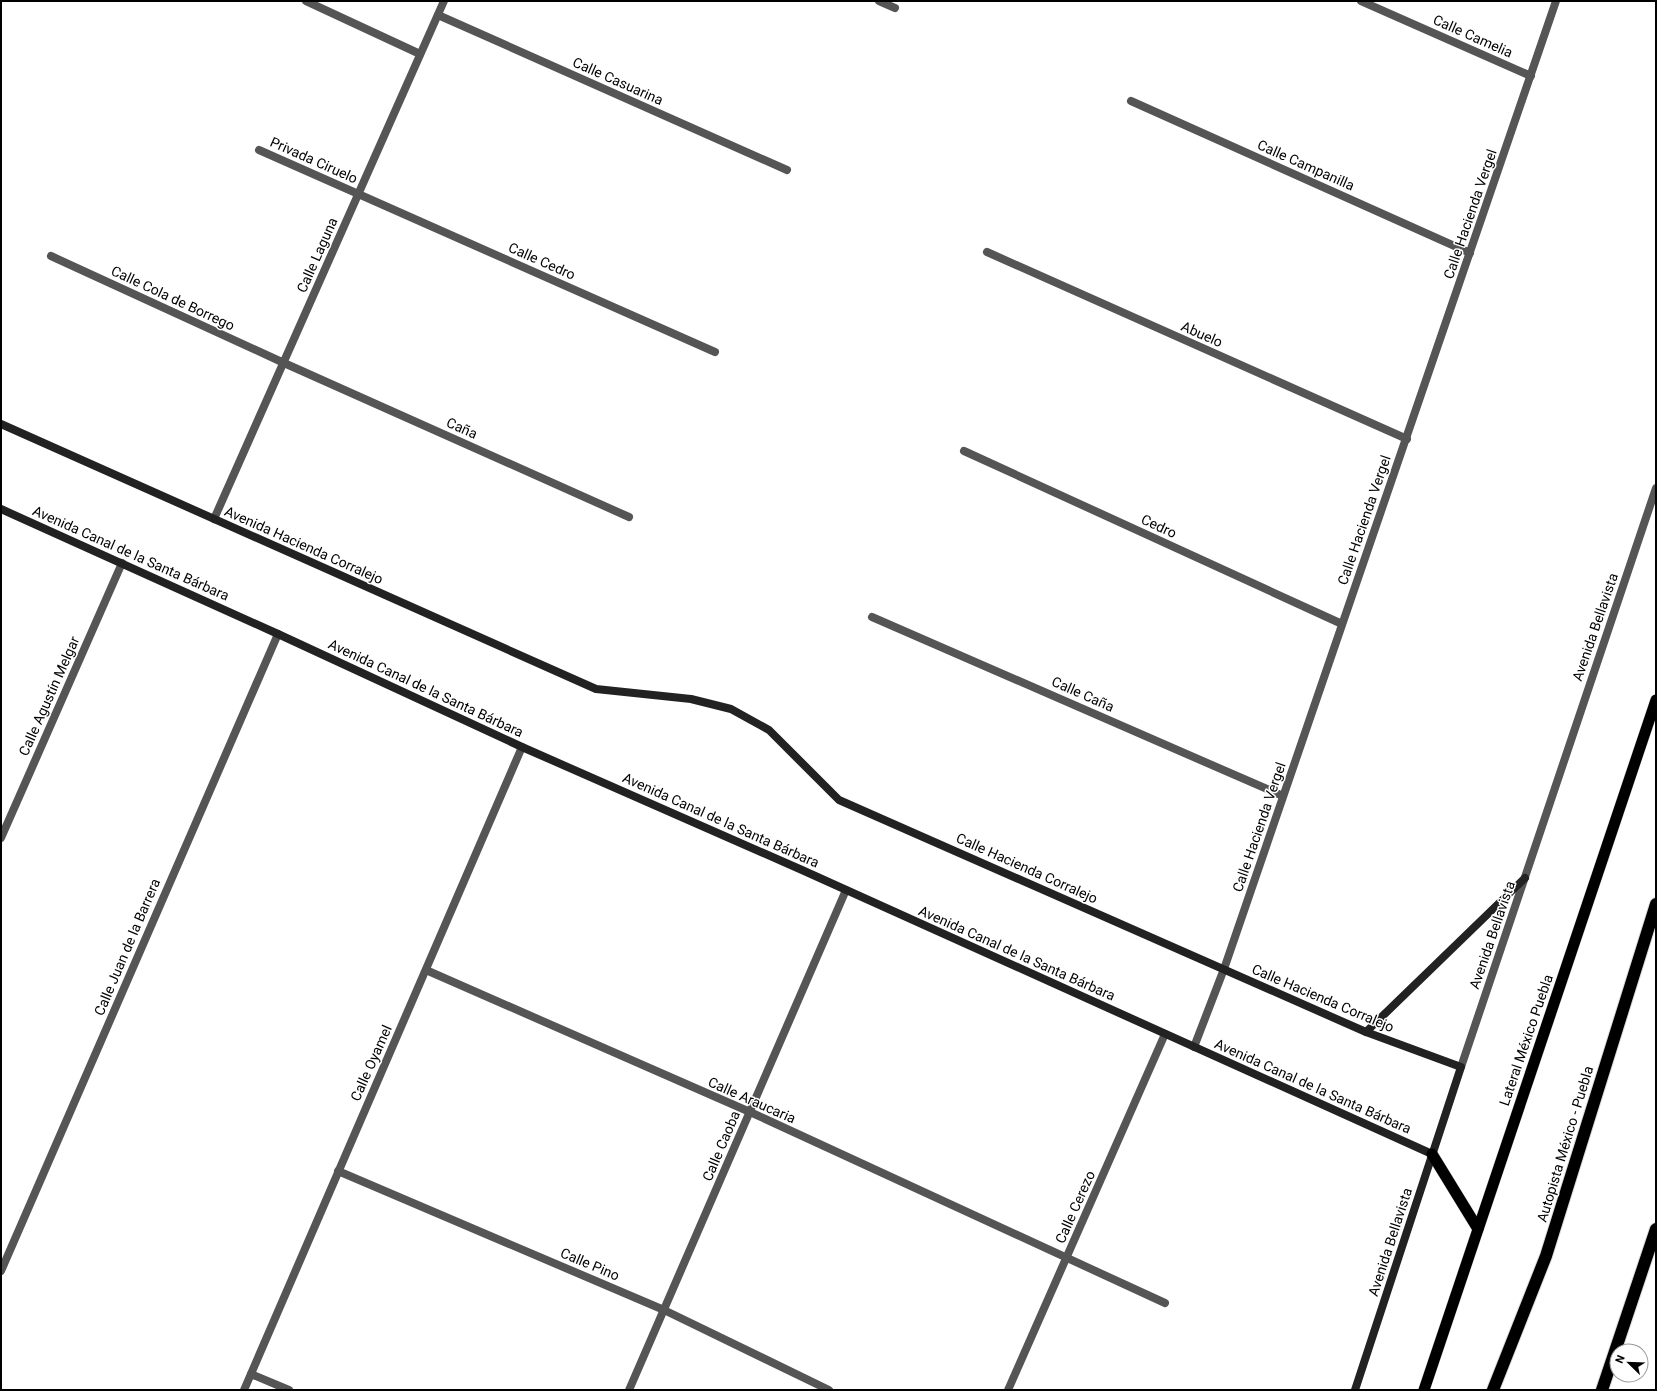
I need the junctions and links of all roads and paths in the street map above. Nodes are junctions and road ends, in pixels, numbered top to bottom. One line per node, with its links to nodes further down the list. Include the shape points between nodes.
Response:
1 (306, 1): 8 (street)
2 (444, 1): 7 (street, Calle Laguna)
3 (879, 1): 6 (street)
4 (1361, 1): 9 (street, Calle Camelia)
5 (1556, 1): 9 (street, Calle Hacienda Vergel)
6 (895, 8)
7 (438, 15): 8 (street, Calle Laguna); 12 (street, Calle Casuarina)
8 (420, 54): 13 (street, Calle Laguna)
9 (1530, 76): 15 (street, Calle Hacienda Vergel)
10 (1131, 101): 15 (street, Calle Campanilla)
11 (259, 150): 13 (street, Privada Ciruelo)
12 (787, 170)
13 (358, 194): 17 (street, Calle Cedro); 18 (street, Calle Laguna)
14 (987, 252): 20 (street, Abuelo)
15 (1470, 253): 20 (street, Calle Hacienda Vergel)
16 (51, 256): 18 (street, Calle Cola de Borrego)
17 (715, 352)
18 (284, 363): 24 (street, Caña); 25 (street, Calle Laguna)
19 (1, 424): 25 (main road, Avenida Hacienda Corralejo)
20 (1407, 440): 28 (street, Calle Hacienda Vergel)
21 (964, 451): 28 (street, Cedro)
22 (1656, 488): 35 (street, Avenida Bellavista)
23 (1, 509): 26 (main road, Avenida Canal de la Santa Bárbara)
24 (629, 516)
25 (214, 519): 30 (main road, Avenida Hacienda Corralejo)
26 (122, 563): 29 (main road, Avenida Canal de la Santa Bárbara); 34 (street, Calle Agustín Melgar)
27 (872, 617): 33 (street, Calle Caña)
28 (1342, 624): 33 (street, Calle Hacienda Vergel)
29 (278, 634): 32 (main road, Avenida Canal de la Santa Bárbara); 50 (street, Calle Juan de la Barrera)
30 (596, 689): 38 (main road, Calle Hacienda Corralejo, via 691,699 731,709 769,730 838,800)
31 (1656, 700): 47 (highway, Lateral México Puebla)
32 (522, 747): 36 (main road, Avenida Canal de la Santa Bárbara); 39 (street, Calle Oyamel)
33 (1283, 796): 38 (street, Calle Hacienda Vergel)
34 (1, 838)
35 (1525, 878): 40 (main road); 43 (street, Avenida Bellavista)
36 (846, 890): 41 (main road, Avenida Canal de la Santa Bárbara); 44 (street, Calle Caoba)
37 (1656, 904): 61 (highway, Autopista México - Puebla, via 1546,1256)
38 (1224, 969): 40 (main road, Calle Hacienda Corralejo); 42 (street, Calle Hacienda Vergel)
39 (426, 970): 44 (street, Calle Araucaria); 46 (street, Calle Oyamel)
40 (1366, 1032): 43 (main road, Calle Hacienda Corralejo)
41 (1165, 1034): 42 (main road, Avenida Canal de la Santa Bárbara); 49 (street, Calle Cerezo)
42 (1194, 1047): 45 (main road, Avenida Canal de la Santa Bárbara)
43 (1461, 1067): 45 (main road, Avenida Bellavista)
44 (750, 1112): 49 (street, Calle Araucaria); 52 (street, Calle Caoba)
45 (1432, 1154): 47 (highway); 59 (main road, Avenida Bellavista)
46 (338, 1171): 52 (street, Calle Pino); 53 (street, Calle Oyamel)
47 (1478, 1229): 60 (highway, Lateral México Puebla)
48 (1656, 1229): 62 (highway)
49 (1066, 1258): 51 (street, Calle Araucaria); 58 (street, Calle Cerezo)
50 (1, 1271)
51 (1165, 1302)
52 (664, 1310): 56 (street, Calle Caoba); 57 (street, Calle Pino)
53 (251, 1374): 54 (street, Calle Oyamel); 55 (street)
54 (244, 1390)
55 (289, 1390)
56 (629, 1390)
57 (829, 1390)
58 (1008, 1390)
59 (1355, 1390)
60 (1424, 1390)
61 (1493, 1390)
62 (1602, 1390)

